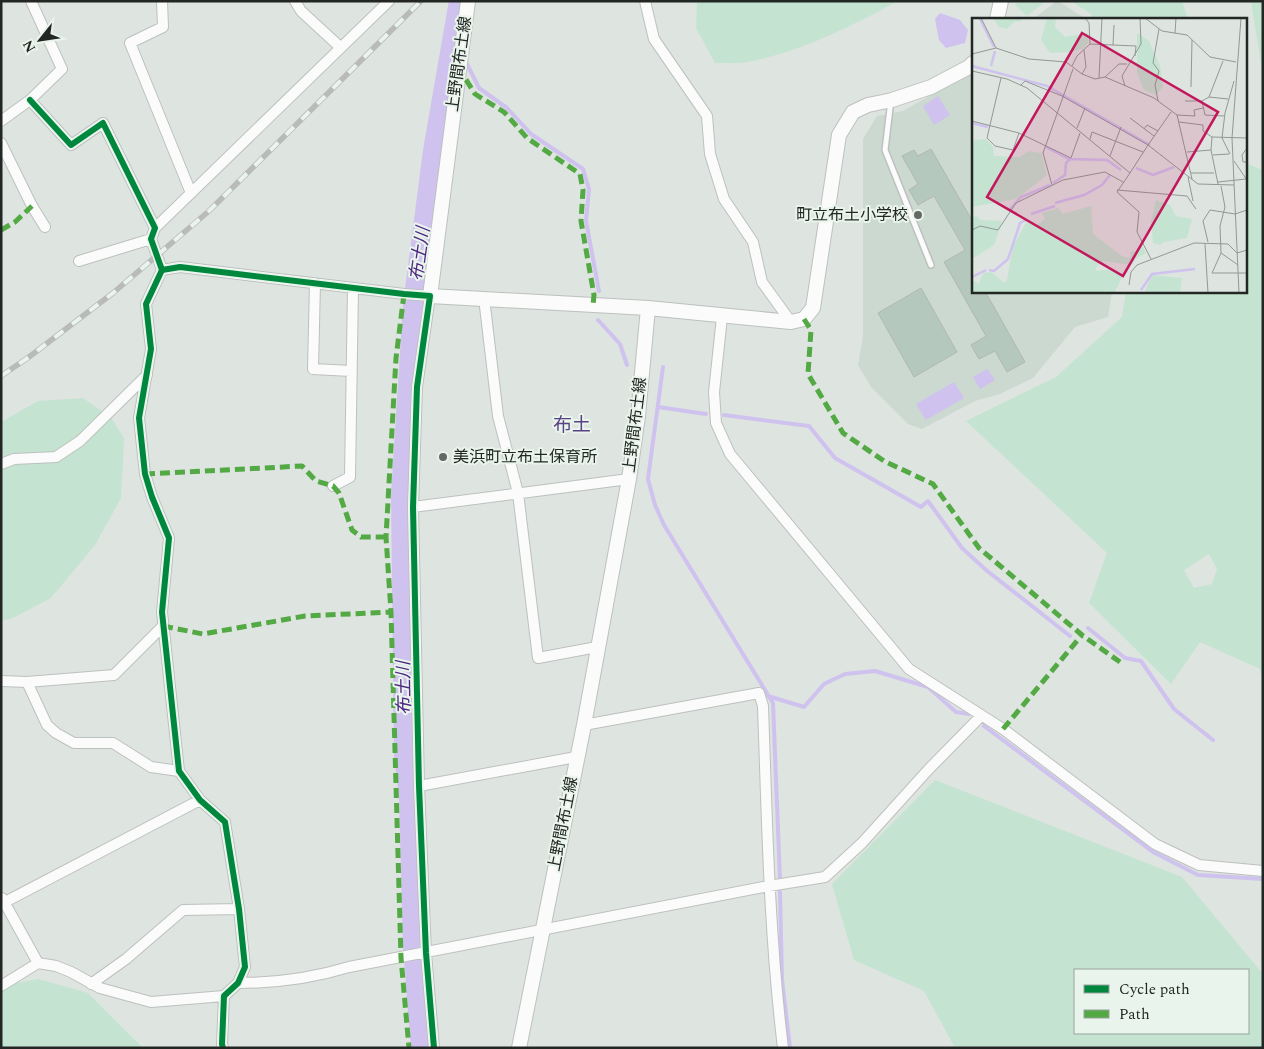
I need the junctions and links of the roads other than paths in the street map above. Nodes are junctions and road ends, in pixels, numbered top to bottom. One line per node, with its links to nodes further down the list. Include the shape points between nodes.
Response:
1 (31, 1): 11 (street, via 62,69)
2 (162, 1): 15 (street, via 163,26 130,43)
3 (295, 1): 9 (street, via 301,11)
4 (389, 1): 9 (street)
5 (468, 1): 24 (main road, 上野間布土線)
6 (646, 1): 28 (street, via 654,39 707,116 710,154 724,198 753,242 762,282)
7 (1001, 1): 8 (main road)
8 (997, 18)
9 (340, 47): 15 (street)
10 (972, 64): 12 (main road, via 931,87)
11 (30, 100): 13 (street); 17 (street, via 71,145 103,123)
12 (892, 100): 20 (lane, via 885,150); 28 (main road, via 853,112 839,135 813,308 804,319)
13 (1, 121)
14 (1, 144): 16 (street)
15 (191, 193): 17 (street)
16 (45, 226)
17 (155, 228): 18 (street)
18 (151, 239): 19 (street); 21 (street)
19 (79, 261)
20 (931, 264)
21 (162, 270): 22 (street, via 180,266); 30 (street, via 146,304 151,349)
22 (315, 283): 23 (street); 29 (street, via 313,370)
23 (353, 288): 24 (street); 29 (street)
24 (426, 296): 25 (main road); 35 (street, via 417,387)
25 (484, 298): 26 (main road); 34 (street, via 498,416)
26 (648, 308): 27 (main road); 32 (main road, 上野間布土線)
27 (722, 316): 28 (main road); 40 (street, via 714,392 716,423 730,454 909,669)
28 (791, 322)
29 (351, 371): 33 (street, via 350,477)
30 (147, 375): 31 (street, via 80,441 56,457 14,459); 36 (street, via 139,418 145,474 169,538)
31 (1, 464)
32 (629, 479): 34 (street); 37 (main road, 上野間布土線)
33 (332, 486)
34 (518, 493): 35 (street); 37 (street, via 538,658)
35 (412, 507): 44 (street)
36 (163, 626): 39 (street, via 114,675); 43 (street)
37 (597, 647): 41 (main road, 上野間布土線)
38 (1, 681): 39 (street)
39 (27, 682): 43 (street, via 47,725 56,733 74,743 113,743 151,767)
40 (981, 716): 46 (street, via 1003,729 1155,844 1199,865); 47 (street, via 862,843 825,877)
41 (584, 725): 42 (main road, 上野間布土線); 47 (street, via 759,693 763,706)
42 (576, 757): 44 (street); 50 (main road, 上野間布土線)
43 (180, 771): 45 (street)
44 (419, 786): 51 (street)
45 (200, 800): 48 (street); 49 (street, via 225,822)
46 (1263, 871)
47 (769, 886): 50 (street); 60 (street)
48 (2, 901): 52 (street)
49 (239, 909): 53 (street, via 246,967); 54 (street, via 183,910)
50 (543, 931): 51 (street); 59 (main road, 上野間布土線)
51 (426, 953): 53 (street, via 267,983); 58 (street)
52 (38, 963): 54 (street, via 72,972); 55 (street)
53 (238, 983): 56 (street)
54 (90, 984): 56 (street, via 151,1002)
55 (1, 986)
56 (224, 996): 57 (street)
57 (223, 1048)
58 (434, 1048)
59 (519, 1048)
60 (783, 1048)

